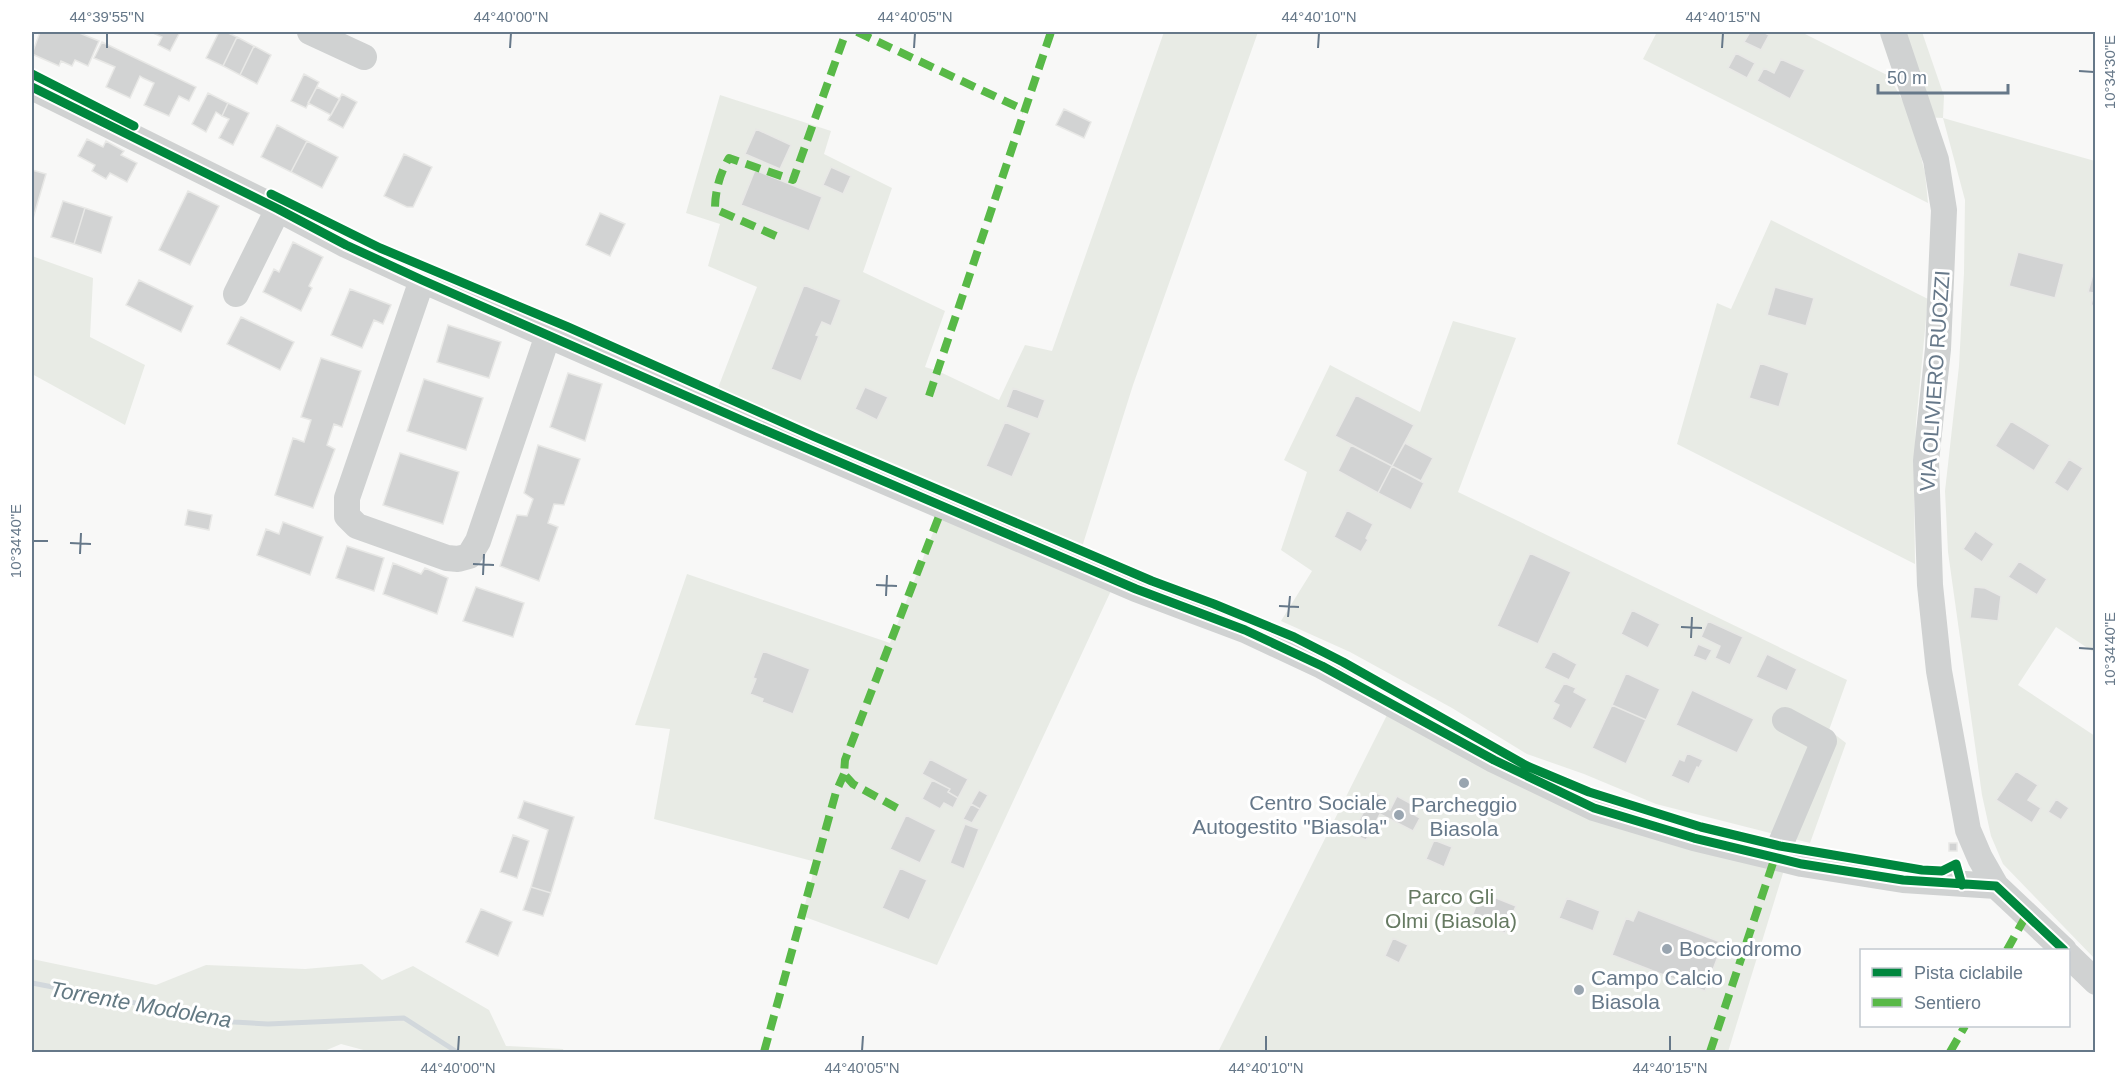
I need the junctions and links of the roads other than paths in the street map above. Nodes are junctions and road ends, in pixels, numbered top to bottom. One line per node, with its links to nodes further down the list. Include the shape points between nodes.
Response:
1 (310, 32): 3 (street)
2 (1893, 32): 11 (street, VIA OLIVIERO RUOZZI, via 1936,160 1944,210 1938,349 1926,461 1930,585 1939,671 1968,830)
3 (364, 57)
4 (32, 87): 5 (street)
5 (278, 209): 6 (street); 7 (street)
6 (422, 280): 8 (street); 8 (street, via 346,498 347,516 357,526 447,558 469,556 478,541)
7 (237, 294)
8 (548, 335): 10 (street, via 1136,589 1256,635 1594,808)
9 (1785, 720): 10 (street, via 1824,741)
10 (1775, 857): 11 (street, via 1903,880)
11 (1996, 886): 12 (street, VIA OLIVIERO RUOZZI)
12 (2062, 949)
13 (2070, 957): 14 (street)
14 (2096, 982)

